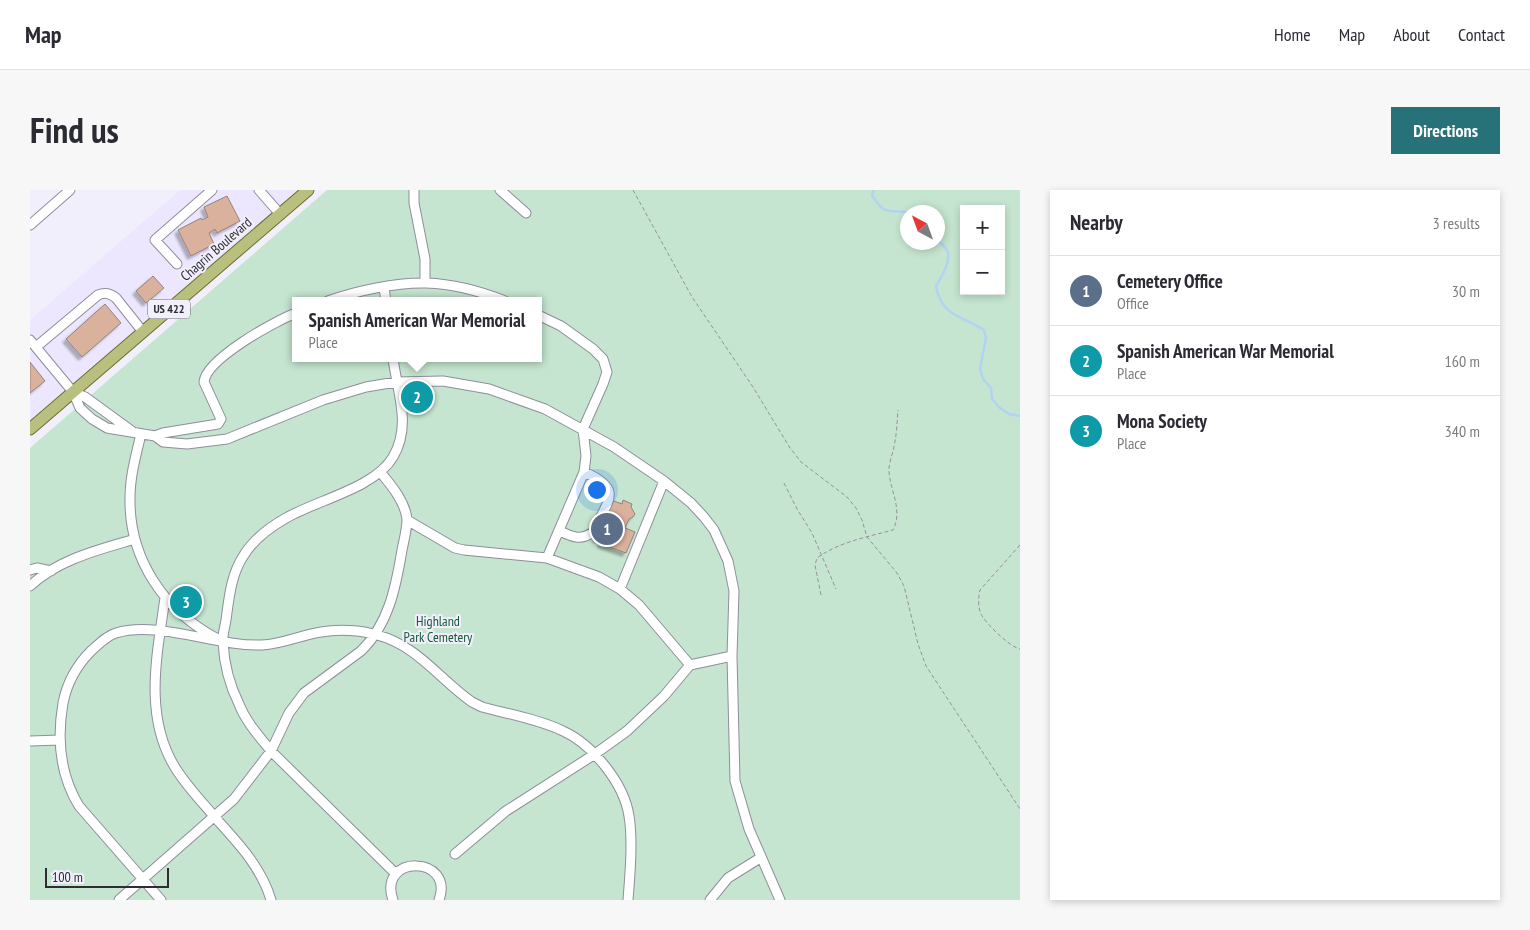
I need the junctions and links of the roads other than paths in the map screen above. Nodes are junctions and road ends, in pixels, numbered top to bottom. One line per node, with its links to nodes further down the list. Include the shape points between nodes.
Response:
1 (70, 190): 9 (street)
2 (212, 190): 10 (street, via 155,240)
3 (259, 190): 8 (street)
4 (308, 190): 8 (main road, Chagrin Boulevard / US 422)
5 (414, 190): 11 (street)
6 (500, 190): 7 (street)
7 (526, 213)
8 (280, 214): 18 (main road, Chagrin Boulevard / US 422)
9 (30, 225)
10 (177, 264)
11 (425, 283): 12 (street); 15 (street)
12 (384, 288): 13 (street); 14 (street)
13 (341, 297)
14 (385, 297)
15 (493, 297)
16 (292, 315): 26 (street, via 253,335 205,376 204,382 221,419 218,424)
17 (542, 317): 24 (street, via 594,349 606,365 603,384)
18 (143, 332): 19 (street, via 116,298 104,293); 22 (main road, Chagrin Boulevard / US 422)
19 (33, 343): 22 (street)
20 (394, 362): 21 (street)
21 (396, 382): 24 (street, via 442,381 490,389 545,409); 26 (street, via 323,400 227,439 173,444); 28 (street, via 403,430 396,452)
22 (73, 392): 23 (main road, Chagrin Boulevard / US 422); 25 (street); 25 (street, via 80,408 95,422 118,431)
23 (30, 429)
24 (583, 429): 27 (street); 29 (street)
25 (137, 433): 26 (street); 32 (street, via 130,499)
26 (155, 436)
27 (584, 472): 31 (street); 31 (street, via 606,484 608,499 589,535 578,538)
28 (381, 473): 30 (street, via 404,506); 41 (street, via 286,518 256,540 235,574)
29 (664, 482): 37 (street); 42 (street, via 704,517 714,530 728,561 734,591)
30 (407, 520): 33 (street, via 455,548); 40 (street, via 389,608)
31 (560, 531): 33 (street)
32 (135, 539): 35 (street, via 69,560); 38 (street, via 143,564)
33 (547, 558): 37 (street, via 599,577)
34 (30, 570): 35 (street)
35 (51, 571): 36 (street)
36 (30, 586)
37 (620, 590): 43 (street, via 639,604)
38 (165, 598): 39 (street); 41 (street, via 186,619)
39 (161, 631): 41 (street); 44 (street, via 114,634 102,640 85,658 67,689); 48 (street, via 155,685 157,722 176,769)
40 (375, 634): 41 (street, via 321,632 260,645); 46 (street, via 361,651 304,693 289,713); 47 (street, via 413,652 472,702 563,731)
41 (223, 641): 46 (street, via 239,706)
42 (732, 656): 43 (street); 50 (street, via 735,781)
43 (690, 666): 47 (street, via 646,714)
44 (60, 740): 45 (street); 52 (street, via 66,776 74,798)
45 (30, 741)
46 (271, 751): 48 (street); 51 (street)
47 (595, 754): 49 (street, via 506,811); 58 (street, via 616,783 629,816)
48 (215, 817): 52 (street); 55 (street, via 250,859)
49 (455, 854)
50 (760, 858): 59 (street, via 728,878); 60 (street)
51 (396, 874): 56 (street, via 391,887); 57 (street, via 416,864 430,869 441,887)
52 (143, 879): 53 (street); 54 (street)
53 (119, 900)
54 (161, 900)
55 (271, 900)
56 (393, 900)
57 (438, 900)
58 (628, 900)
59 (710, 900)
60 (780, 900)

